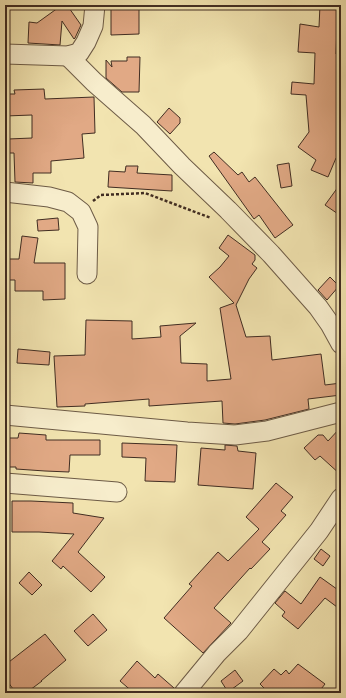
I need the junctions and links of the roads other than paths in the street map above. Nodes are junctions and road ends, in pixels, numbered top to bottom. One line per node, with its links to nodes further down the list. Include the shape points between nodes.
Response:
1 (95, 5): 3 (street, via 93,26 86,42 79,53)
2 (5, 54): 3 (street)
3 (68, 56): 6 (street, via 143,125 271,254 318,307)
4 (5, 192): 5 (street, via 49,197 68,202 81,212 88,227)
5 (87, 274)
6 (341, 344)
7 (341, 412): 8 (street, via 267,431 234,435)
8 (5, 415)
9 (5, 484): 10 (street)
10 (117, 492)
11 (341, 498): 12 (street, via 319,531 244,625)
12 (184, 693)

